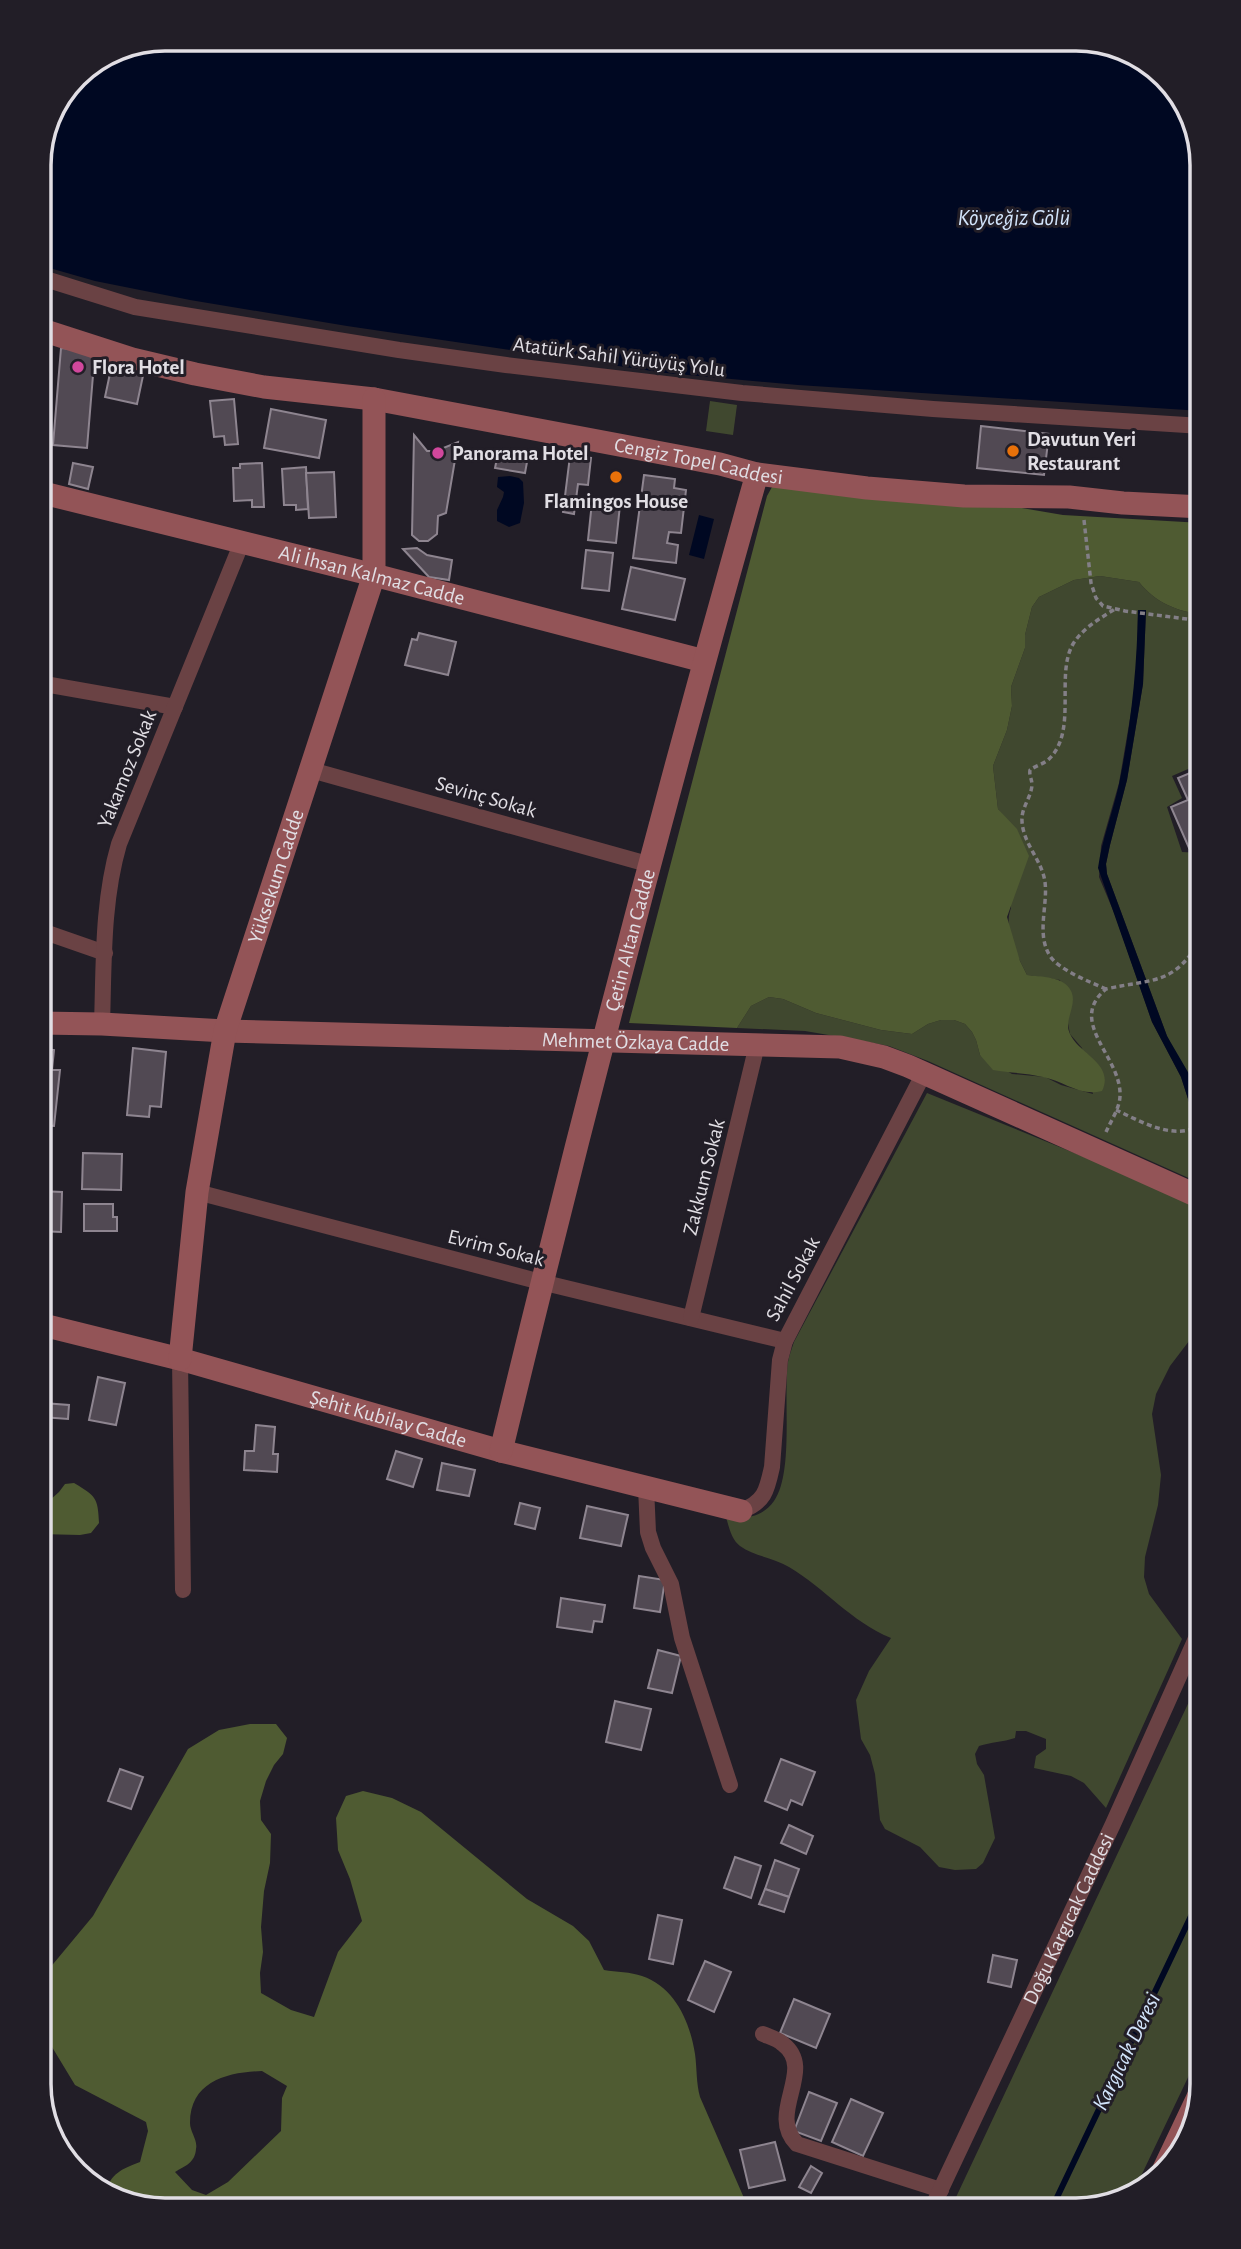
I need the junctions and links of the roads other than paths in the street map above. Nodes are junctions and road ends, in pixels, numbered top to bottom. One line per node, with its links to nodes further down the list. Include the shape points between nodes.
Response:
1 (51, 281): 4 (street, Atatürk Sahil Yürüyüş Yolu, via 135,307 506,365 756,394)
2 (51, 333): 3 (street, Cengiz Topel Caddesi, via 195,374)
3 (374, 399): 5 (street, Cengiz Topel Caddesi); 9 (street, Yüksekum Cadde)
4 (1190, 425)
5 (757, 474): 7 (street, Cengiz Topel Caddesi, via 964,496); 10 (street, Çetin Altan Cadde)
6 (51, 495): 8 (street, Ali İhsan Kalmaz Cadde)
7 (1190, 507)
8 (242, 542): 9 (street, Ali İhsan Kalmaz Cadde); 12 (street, Yakamoz Sokak)
9 (374, 575): 10 (street, Ali İhsan Kalmaz Cadde); 13 (street, Yüksekum Cadde)
10 (704, 661): 14 (street, Çetin Altan Cadde)
11 (51, 685): 12 (street)
12 (175, 707): 16 (street, Yakamoz Sokak, via 119,844 110,882)
13 (310, 770): 14 (street, Sevinç Sokak); 19 (street, Yüksekum Cadde)
14 (651, 865): 20 (street, Çetin Altan Cadde)
15 (51, 934): 16 (street)
16 (105, 953): 18 (street, Yakamoz Sokak)
17 (51, 1023): 18 (street, Mehmet Özkaya Cadde)
18 (102, 1024): 19 (street, Mehmet Özkaya Cadde)
19 (225, 1031): 20 (street, Mehmet Özkaya Cadde); 23 (street, Yüksekum Cadde)
20 (604, 1041): 21 (street, Mehmet Özkaya Cadde); 25 (street, Çetin Altan Cadde)
21 (757, 1045): 22 (street, Mehmet Özkaya Cadde, via 840,1047 884,1056); 26 (street, Zakkum Sokak)
22 (924, 1073): 24 (street, Mehmet Özkaya Cadde); 28 (street, Sahil Sokak)
23 (197, 1192): 25 (street, Evrim Sokak); 29 (street, Yüksekum Cadde)
24 (1190, 1193)
25 (541, 1282): 26 (street, Evrim Sokak); 30 (street, Çetin Altan Cadde)
26 (691, 1318): 28 (street, Evrim Sokak)
27 (51, 1327): 29 (street, Şehit Kubilay Cadde)
28 (785, 1340): 32 (street, Sahil Sokak, via 768,1484 754,1506)
29 (180, 1359): 30 (street, Şehit Kubilay Cadde); 33 (street)
30 (500, 1451): 31 (street, Şehit Kubilay Cadde)
31 (646, 1487): 32 (street, Şehit Kubilay Cadde); 35 (street, via 648,1532 671,1584 682,1638)
32 (741, 1511)
33 (183, 1590)
34 (1190, 1652): 37 (street, Doğu Kargıcak Caddesi)
35 (730, 1785)
36 (764, 2034): 37 (street, via 782,2042 796,2062 787,2124 797,2144)
37 (940, 2190): 38 (street, Doğu Kargıcak Caddesi)
38 (936, 2198)

